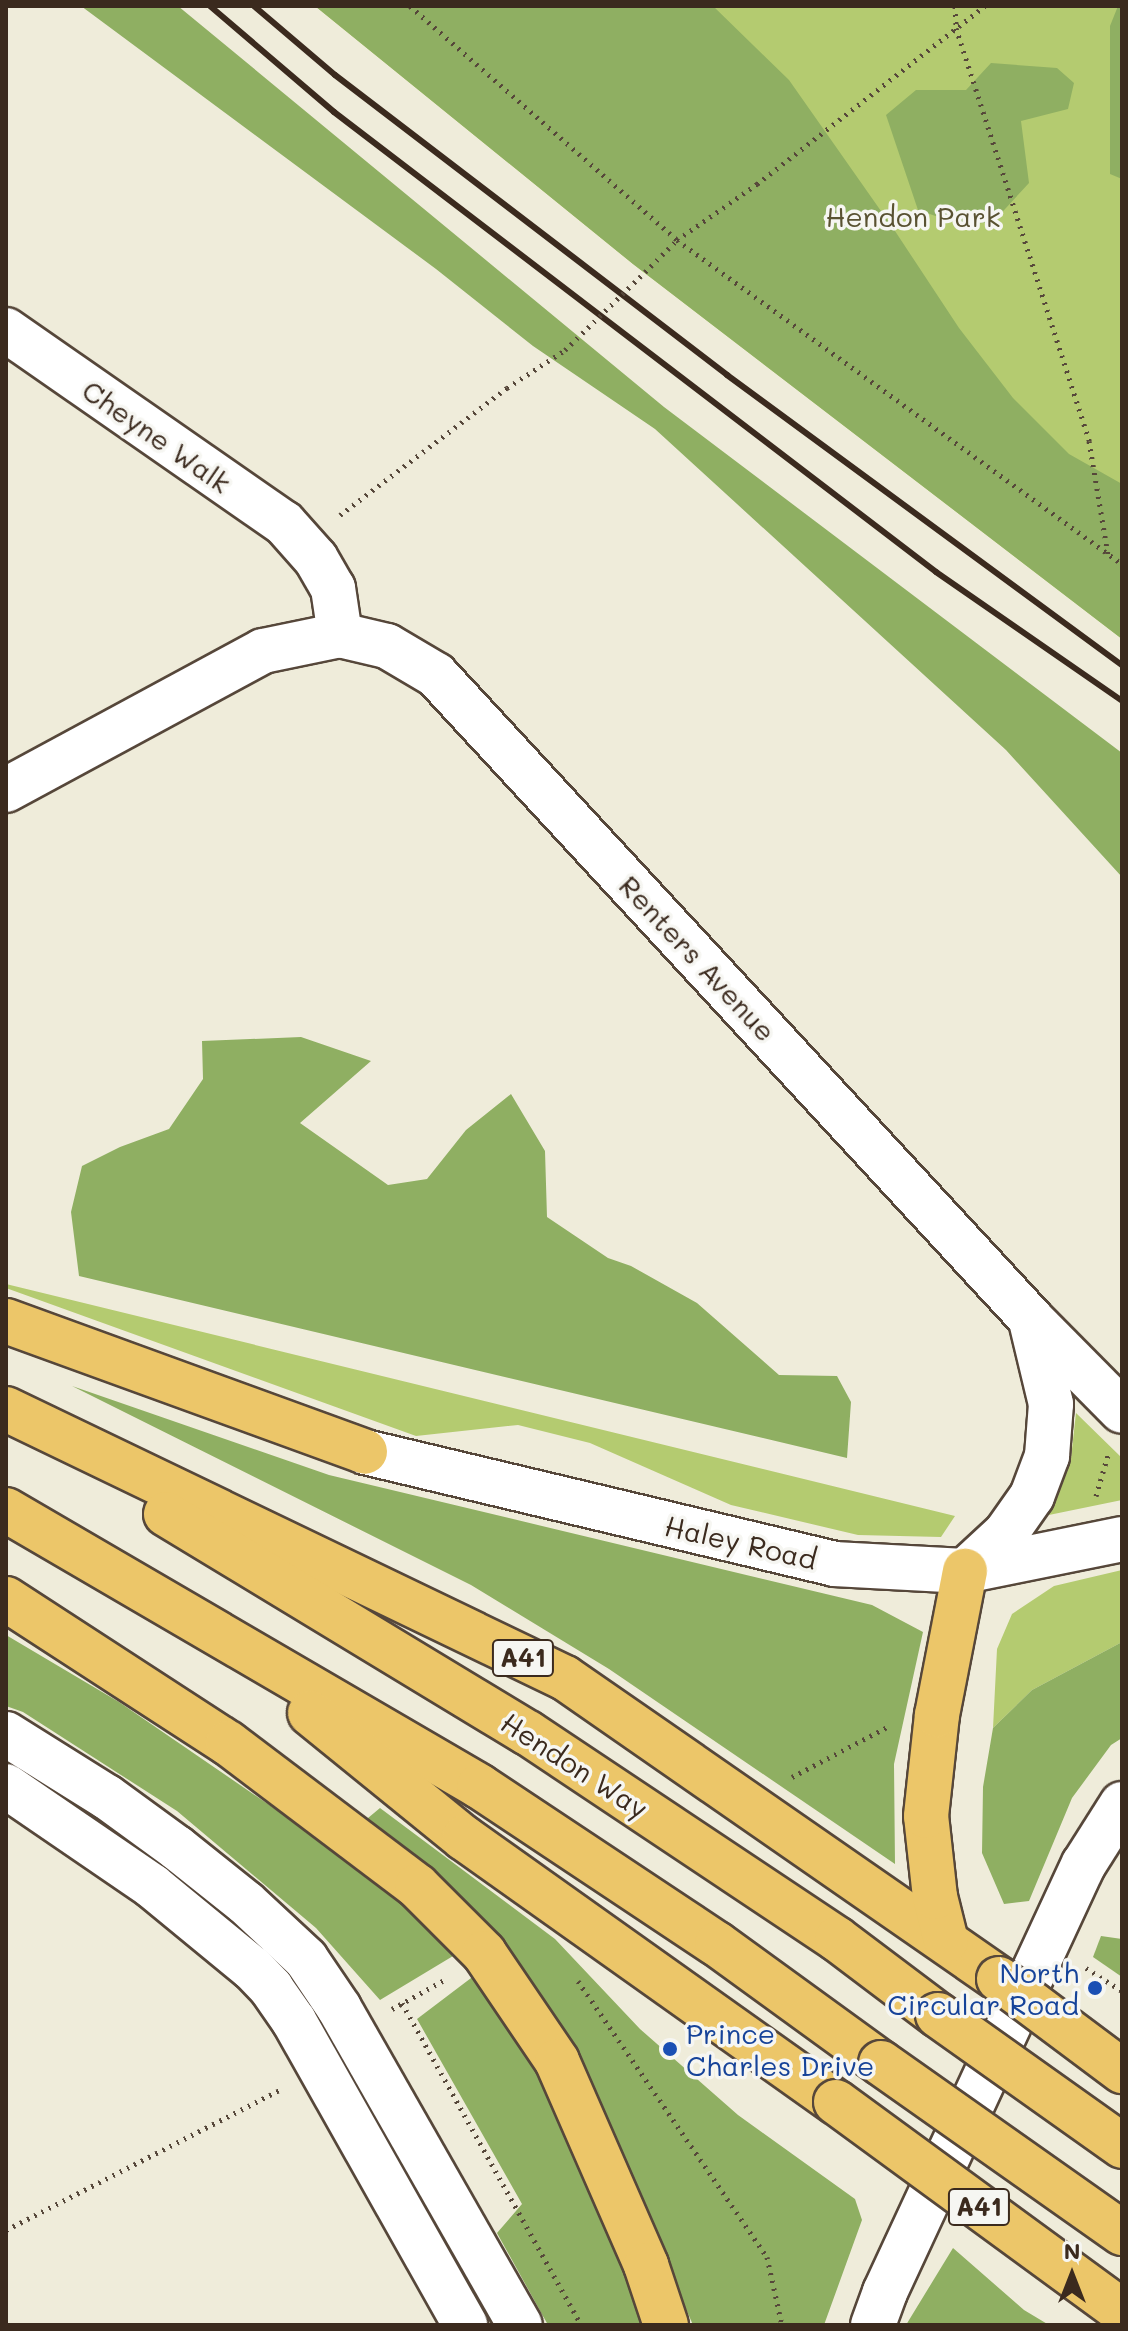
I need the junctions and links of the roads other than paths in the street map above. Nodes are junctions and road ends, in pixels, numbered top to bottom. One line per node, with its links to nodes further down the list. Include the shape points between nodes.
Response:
1 (6, 330): 2 (street, Cheyne Walk, via 284,523 320,531)
2 (340, 635): 3 (street, Renters Avenue, via 263,651); 4 (street, Renters Avenue, via 387,646 436,675)
3 (6, 790)
4 (1031, 1319): 7 (street, Renters Avenue); 12 (street, Renters Avenue, via 1051,1404 1047,1456 1032,1496 1006,1533)
5 (6, 1321): 9 (highway)
6 (6, 1409): 19 (highway, A41, via 565,1678)
7 (1122, 1411)
8 (6, 1418): 21 (highway, Hendon Way / A41, bridge, via 528,1733 837,1939)
9 (365, 1452): 12 (street, Haley Road, via 834,1564)
10 (6, 1510): 14 (highway, A41)
11 (1122, 1539): 12 (street, Haley Road)
12 (965, 1571): 19 (highway, via 937,1715 926,1816)
13 (6, 1599): 26 (highway, via 228,1743 417,1886 484,1953 557,2061 646,2265)
14 (209, 1631): 22 (highway, A41, bridge, via 479,1786 717,1944); 23 (highway, A41, bridge, via 464,1838)
15 (6, 1734): 16 (street)
16 (52, 1761): 17 (street); 25 (street, via 177,1848 306,1959)
17 (12, 1789): 24 (street, via 152,1886 271,1988)
18 (1122, 1804): 27 (street, via 1077,1878)
19 (946, 1941): 20 (highway, A41, bridge)
20 (1122, 2071)
21 (1122, 2146)
22 (1122, 2233)
23 (1122, 2311)
24 (465, 2325)
25 (520, 2325)
26 (666, 2325)
27 (873, 2325)

